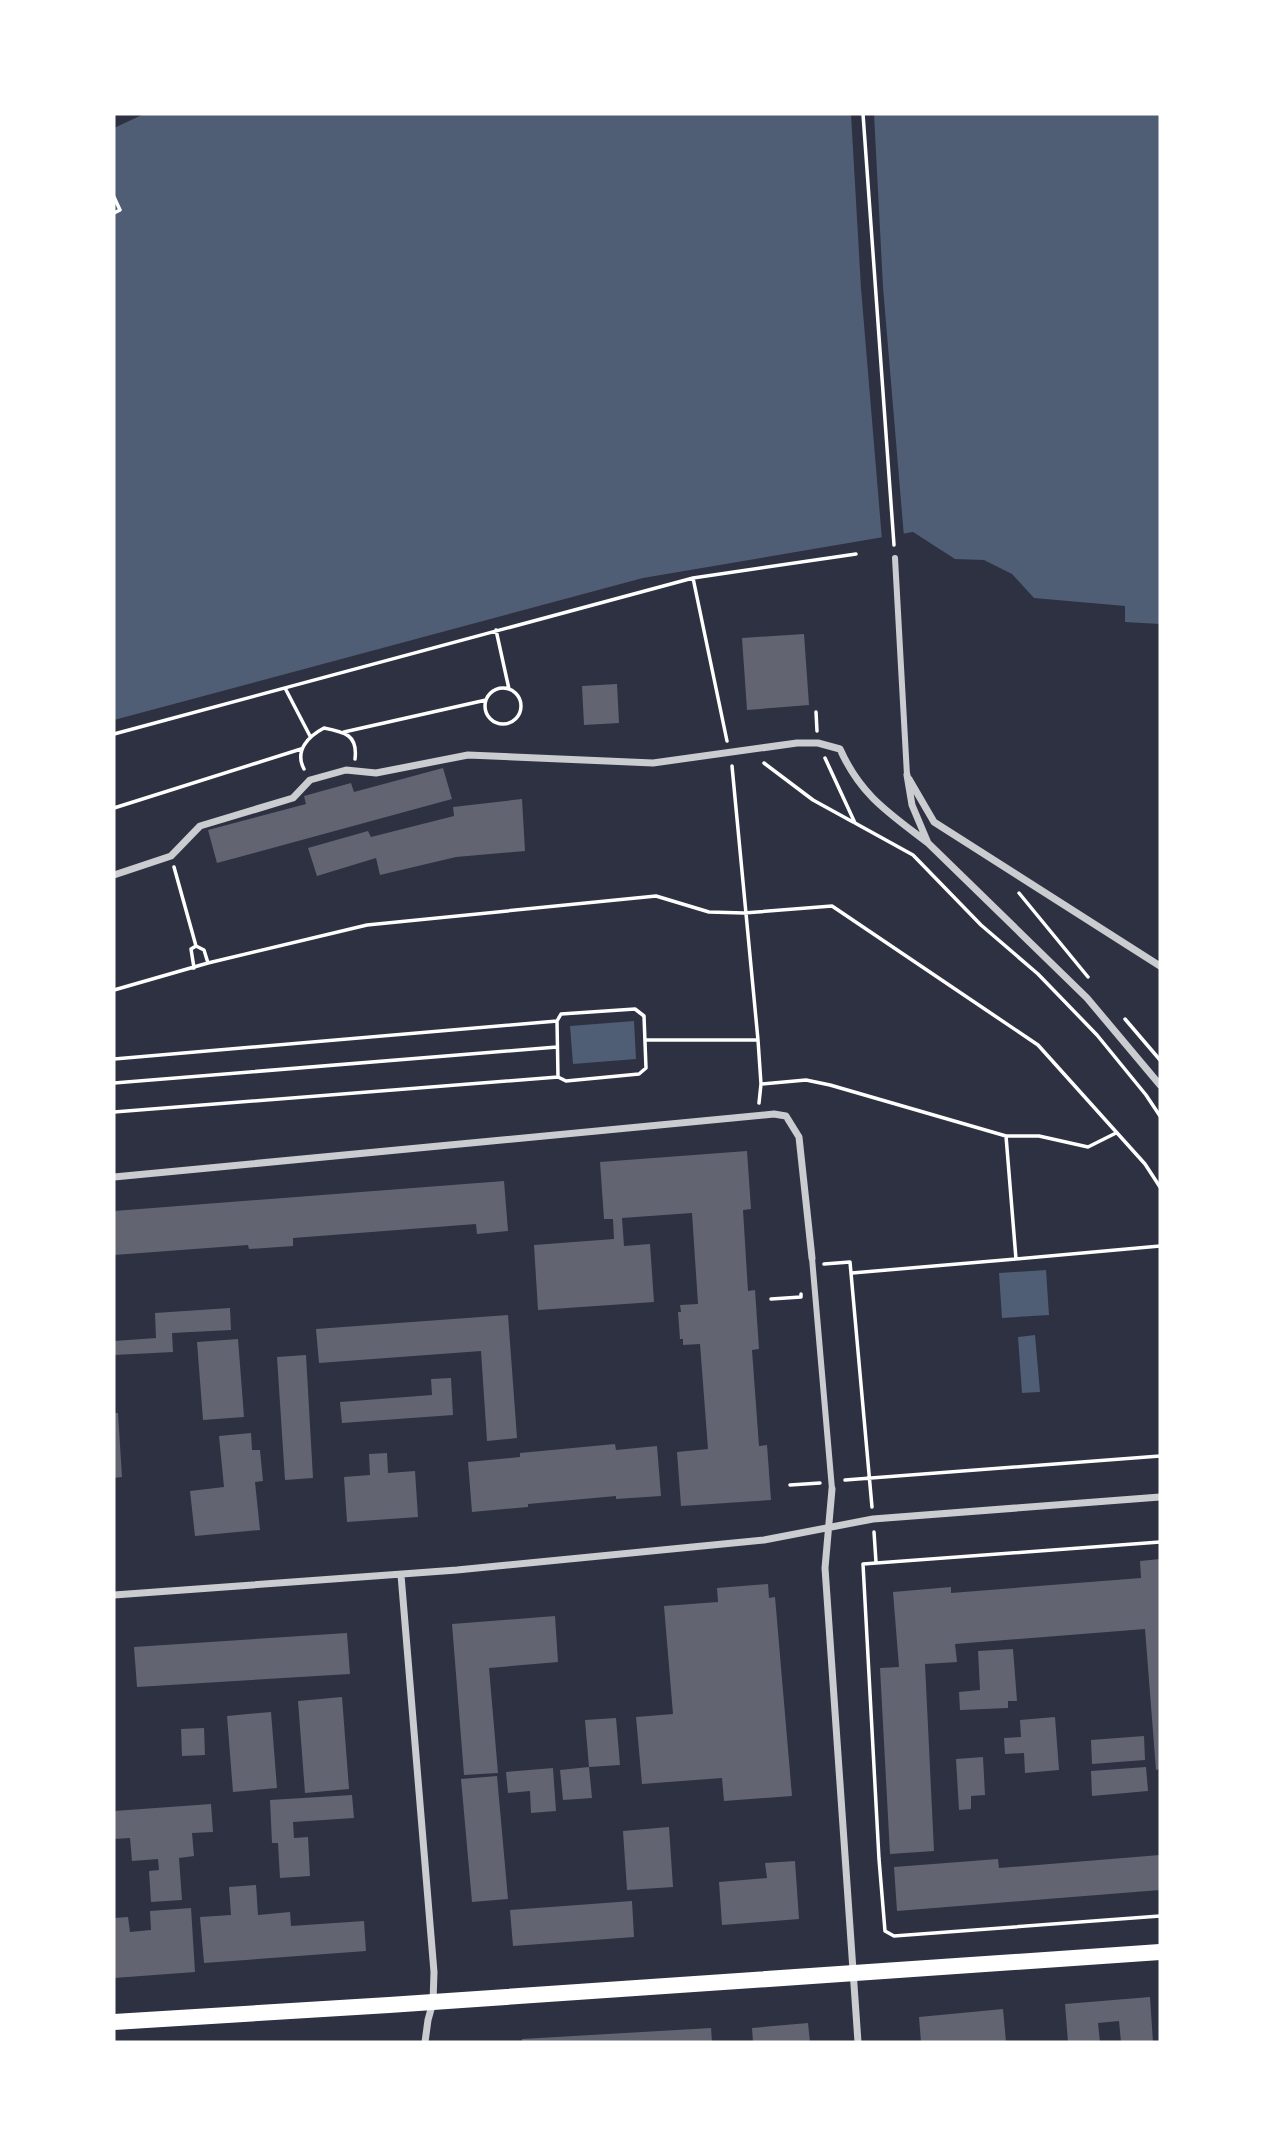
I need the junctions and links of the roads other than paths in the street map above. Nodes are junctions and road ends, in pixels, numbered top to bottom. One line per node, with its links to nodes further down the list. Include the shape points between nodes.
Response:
1 (895, 558): 2 (street)
2 (907, 775): 3 (street, via 912,805); 5 (street, via 934,822)
3 (928, 843): 4 (street, via 875,803 840,749 818,743 653,764 468,755 376,773 346,769 310,780 293,798 201,826 171,856); 6 (street, via 1087,998)
4 (114, 874)
5 (1160, 966)
6 (1160, 1085)
7 (114, 1177): 8 (street, via 786,1116 799,1137)
8 (813, 1261): 9 (street)
9 (832, 1489): 11 (street)
10 (1160, 1497): 11 (street, via 873,1519)
11 (828, 1528): 12 (street, via 764,1540); 15 (street, via 825,1568)
12 (401, 1575): 13 (street); 16 (street)
13 (114, 1595)
14 (1160, 1952): 15 (main road)
15 (852, 1972): 16 (main road); 19 (street)
16 (433, 2002): 17 (main road); 18 (street)
17 (114, 2022)
18 (425, 2042)
19 (858, 2042)

